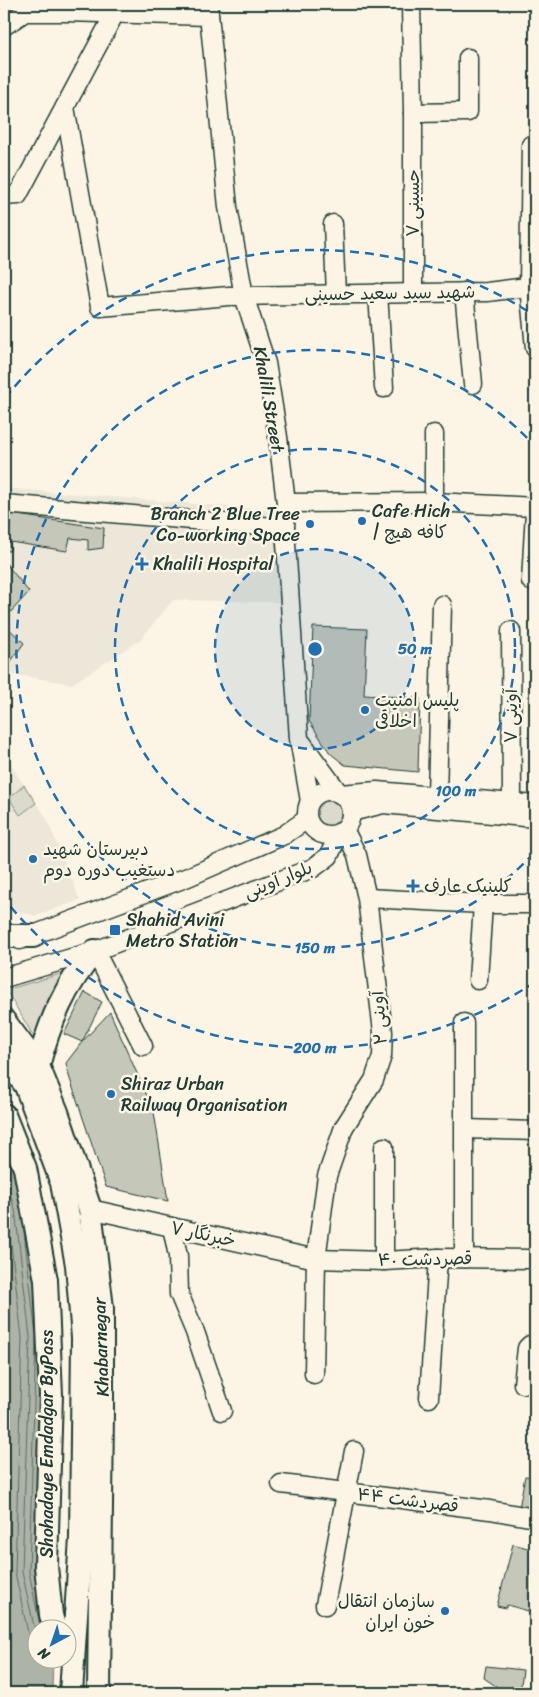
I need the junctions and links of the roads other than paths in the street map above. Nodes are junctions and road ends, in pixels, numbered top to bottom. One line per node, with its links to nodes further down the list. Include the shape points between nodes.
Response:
1 (410, 4): 7 (street, ۷ حسینی)
2 (208, 10): 3 (street); 16 (street, Khalili Street, via 228,207)
3 (115, 13): 4 (street, via 25,12); 6 (street)
4 (4, 26)
5 (468, 58): 7 (street, via 468,112)
6 (65, 107): 9 (street, via 18,195); 16 (street, شهید سید سعید حسینی, via 100,307)
7 (413, 113): 14 (street, ۷ حسینی)
8 (535, 145): 11 (street, via 531,145)
9 (4, 196)
10 (333, 224): 15 (street)
11 (532, 286): 12 (street, شهید سید سعید حسینی); 17 (street)
12 (464, 292): 14 (street, شهید سید سعید حسینی); 18 (street)
13 (378, 293): 14 (street, شهید سید سعید حسینی); 15 (street, شهید سید سعید حسینی); 19 (street)
14 (413, 293)
15 (336, 294): 16 (street, شهید سید سعید حسینی)
16 (244, 296): 22 (street, Khalili Street, via 266,363)
17 (535, 348)
18 (473, 384)
19 (384, 388)
20 (434, 434): 21 (street)
21 (434, 502): 22 (street); 24 (street)
22 (286, 503): 26 (street, Khalili Street)
23 (4, 504): 26 (street)
24 (535, 507)
25 (535, 511): 27 (street)
26 (285, 528): 30 (street, Khalili Street)
27 (531, 581)
28 (442, 604): 32 (street)
29 (511, 631): 34 (street, ۷ آوینی)
30 (299, 739): 31 (street); 33 (street, Khalili Street)
31 (339, 793): 32 (street, via 377,791); 33 (street, via 323,792); 36 (street, via 348,802)
32 (437, 796): 34 (street)
33 (310, 801): 38 (street)
34 (512, 802): 35 (street)
35 (535, 804)
36 (351, 812): 37 (street, via 383,804); 39 (street)
37 (535, 818)
38 (307, 819): 39 (street, via 313,829 323,834 334,835); 46 (street, via 284,835 188,877)
39 (341, 831): 40 (street, ۲ آوینی); 41 (street, بلوار آوینی)
40 (357, 855): 41 (street, via 340,851); 42 (street, ۲ آوینی)
41 (329, 856): 48 (street, بلوار آوینی, via 313,868)
42 (367, 898): 43 (street); 64 (street, ۲ آوینی, via 383,1032 382,1056 374,1080 344,1127 327,1176)
43 (483, 904): 44 (street); 50 (street)
44 (535, 904)
45 (4, 936): 46 (main road)
46 (33, 936): 47 (street)
47 (4, 946)
48 (95, 951): 49 (street, بلوار آوینی); 53 (street); 55 (main road, via 63,996)
49 (4, 978)
50 (478, 980)
51 (4, 1021): 55 (main road, Khabarnegar)
52 (464, 1024): 57 (street)
53 (143, 1046)
54 (4, 1055): 79 (main road, Khabarnegar, via 26,1086 62,1183 77,1265 83,1338 80,1538)
55 (38, 1066): 60 (main road, Khabarnegar)
56 (4, 1115): 77 (main road, Shohadaye Emdadgar ByPass, via 24,1168 46,1280 51,1395 46,1566)
57 (465, 1129): 58 (street); 63 (street)
58 (535, 1131)
59 (384, 1147): 66 (street)
60 (90, 1209): 61 (street, ۷ خبرنگار); 80 (main road, Khabarnegar, via 102,1308)
61 (172, 1227): 64 (street, ۷ خبرنگار); 71 (street, via 178,1256 179,1294)
62 (438, 1258): 63 (street, ۴۰ قصردشت); 66 (street, ۴۰ قصردشت); 70 (street)
63 (464, 1258): 65 (street, ۴۰ قصردشت)
64 (316, 1259): 66 (street, ۴۰ قصردشت); 68 (street, ۲ آوینی)
65 (535, 1259)
66 (384, 1261)
67 (535, 1344): 69 (street, via 527,1348)
68 (314, 1374)
69 (523, 1384)
70 (429, 1398)
71 (222, 1411)
72 (354, 1451): 74 (street)
73 (281, 1484): 74 (street, ۴۴ قصردشت)
74 (347, 1493): 75 (street, ۴۴ قصردشت); 76 (street)
75 (535, 1518)
76 (325, 1605)
77 (52, 1620)
78 (65, 1670): 79 (main road)
79 (70, 1690)
80 (99, 1693)

